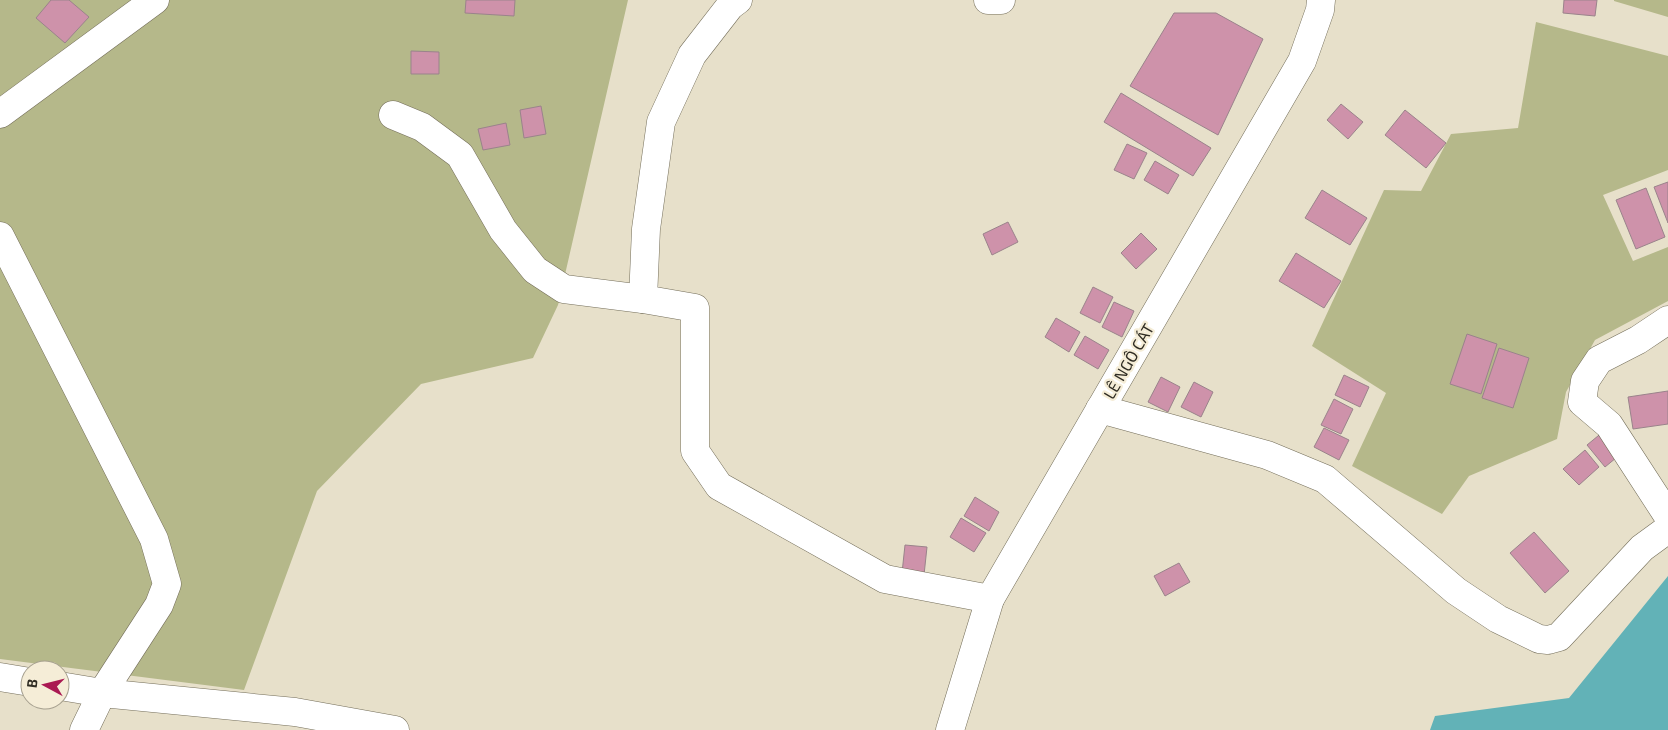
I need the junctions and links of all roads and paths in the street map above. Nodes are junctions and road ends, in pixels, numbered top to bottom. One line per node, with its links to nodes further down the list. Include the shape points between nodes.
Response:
1 (155, 0): 6 (street)
2 (738, 0): 9 (street, via 692,55 661,122 646,229)
3 (988, 0): 4 (street)
4 (1001, 0)
5 (1321, 0): 11 (street, LÊ NGÔ CÁT, via 1302,61)
6 (0, 114)
7 (393, 115): 9 (street, via 422,127 460,155 502,230 535,270 564,289)
8 (0, 236): 18 (street, via 154,539 167,584 159,605)
9 (643, 298): 14 (street, via 695,308 695,451 720,486 885,579)
10 (1668, 320): 12 (street, via 1599,360 1585,381 1582,402 1609,425)
11 (1100, 409): 13 (street, via 1268,455 1325,479 1456,591 1498,619 1539,639 1560,637 1642,548); 14 (street, LÊ NGÔ CÁT)
12 (1668, 516)
13 (1668, 528)
14 (990, 599): 21 (street, LÊ NGÔ CÁT)
15 (0, 677): 16 (street)
16 (20, 680)
17 (70, 688): 18 (street)
18 (102, 693): 19 (street); 20 (street, via 294,712)
19 (84, 730)
20 (395, 730)
21 (950, 730)

